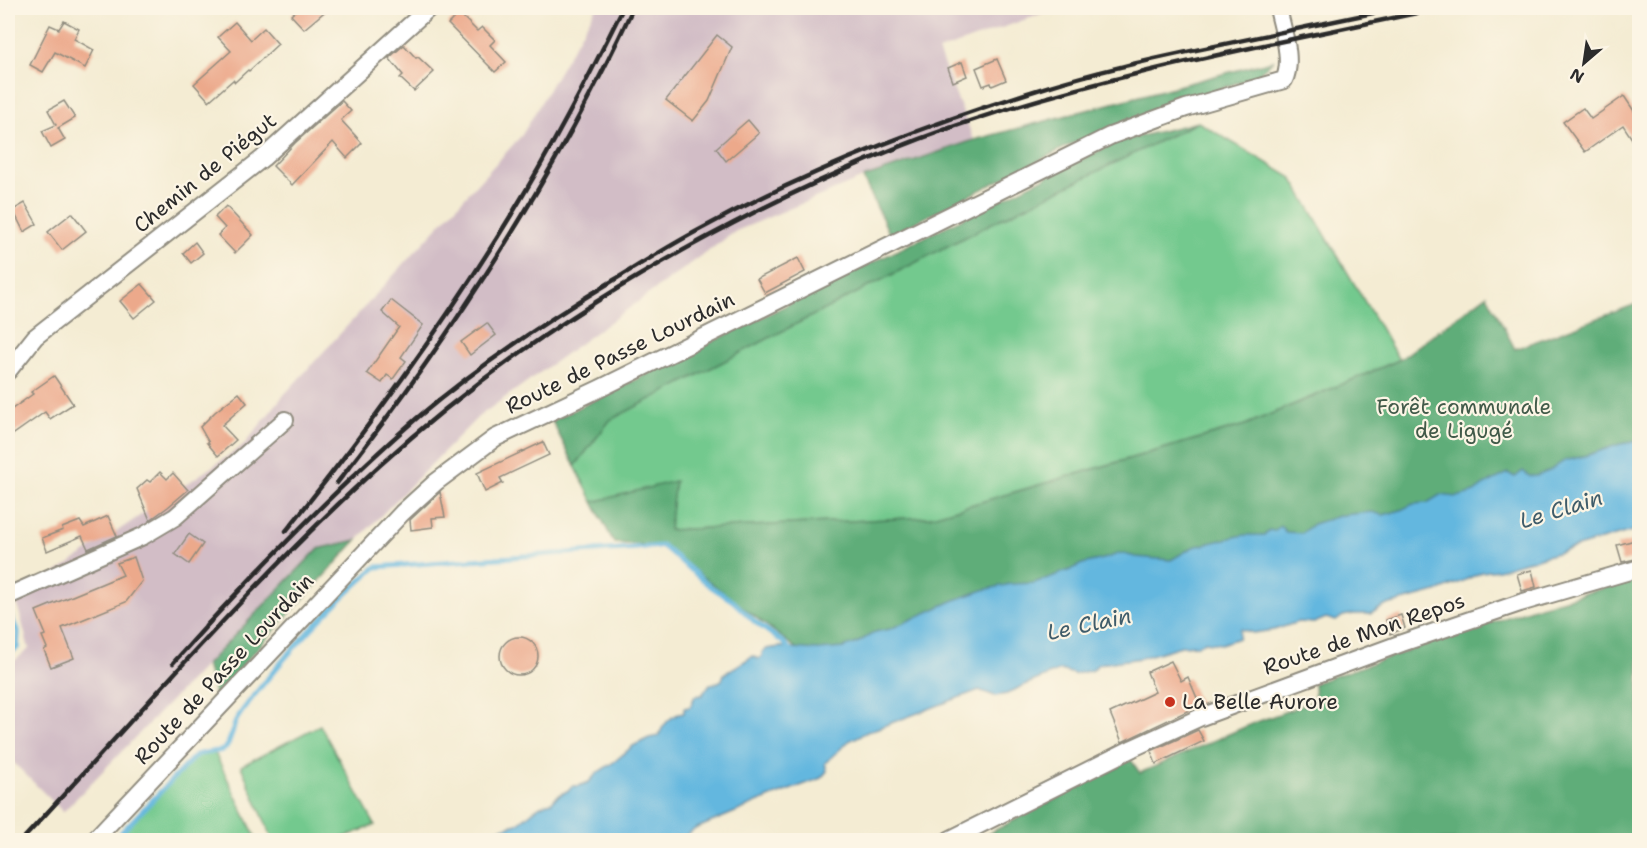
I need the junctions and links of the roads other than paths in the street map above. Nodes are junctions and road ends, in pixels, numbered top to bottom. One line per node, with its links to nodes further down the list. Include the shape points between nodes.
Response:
1 (429, 8): 3 (street, Chemin de Piégut, via 263,158 35,337)
2 (1278, 8): 7 (street, Route de Passe Lourdain, via 1287,48 1288,73 1284,80 1186,108 1110,136 495,438 402,513)
3 (8, 371)
4 (285, 420): 6 (street, via 175,517 143,536)
5 (1640, 568): 8 (street, Route de Mon Repos, via 1402,643 1201,717)
6 (8, 596)
7 (94, 840)
8 (949, 840)

